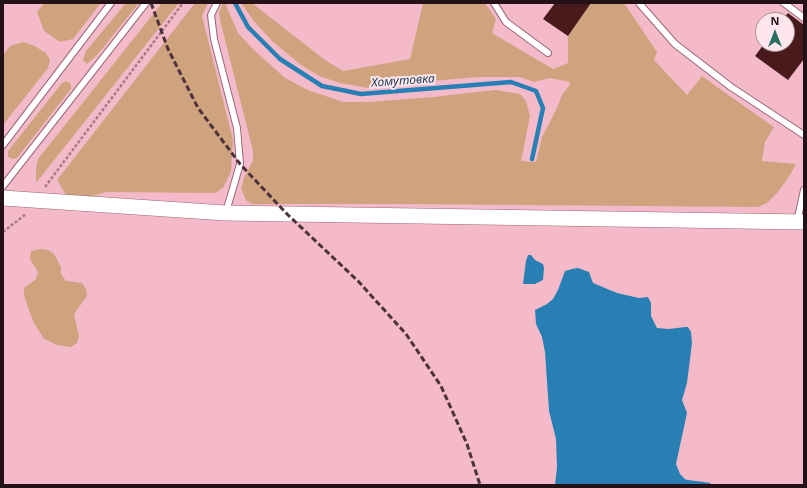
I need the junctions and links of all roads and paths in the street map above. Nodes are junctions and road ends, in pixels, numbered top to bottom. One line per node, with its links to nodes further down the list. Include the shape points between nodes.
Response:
1 (111, 3): 11 (lane)
2 (146, 3): 12 (lane)
3 (184, 3): 15 (path)
4 (217, 3): 16 (lane, via 211,15 214,39 237,128 240,164)
5 (494, 3): 9 (lane, via 506,22)
6 (639, 3): 10 (lane, via 675,44 731,87)
7 (784, 3): 8 (lane)
8 (804, 18)
9 (548, 53)
10 (804, 135)
11 (3, 145)
12 (3, 186)
13 (804, 190): 17 (lane)
14 (3, 198): 15 (street)
15 (34, 200): 16 (street); 18 (path, via 24,216)
16 (225, 213): 17 (street)
17 (801, 222)
18 (3, 232)

